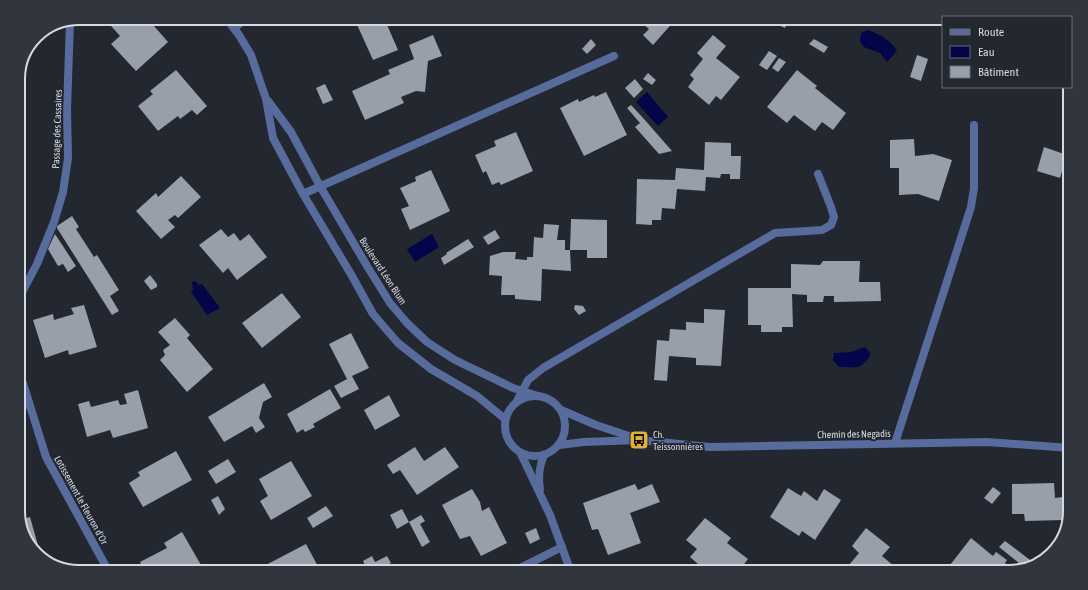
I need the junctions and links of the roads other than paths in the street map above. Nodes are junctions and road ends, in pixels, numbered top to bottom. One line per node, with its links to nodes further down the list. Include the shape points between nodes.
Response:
1 (232, 25): 4 (street, Boulevard Léon Blum)
2 (238, 25): 4 (street)
3 (70, 26): 11 (street, Passage des Cassaires, via 68,158 54,222)
4 (234, 28): 6 (street, Boulevard Léon Blum, via 251,55)
5 (614, 56): 9 (street)
6 (266, 99): 9 (street, Boulevard Léon Blum, via 291,132); 10 (street, Boulevard Léon Blum, via 273,138)
7 (974, 125): 19 (street, via 974,188 971,207)
8 (818, 174): 13 (street, via 832,207 834,216 831,226 822,230 775,233 543,368 528,380)
9 (320, 186): 10 (street); 13 (street, Boulevard Léon Blum, via 390,303 407,323 427,342 456,360)
10 (303, 194): 17 (street, Boulevard Léon Blum, via 373,314 398,343 431,369 477,396)
11 (25, 287)
12 (25, 390): 26 (street, Lotissement le Fleuron d'Or, via 46,457)
13 (522, 391): 14 (street, Boulevard Léon Blum); 15 (street)
14 (538, 396): 15 (street); 16 (street, via 547,398)
15 (517, 401): 17 (street, via 509,409)
16 (561, 410): 18 (street, Chemin des Negadis); 20 (street, via 565,427 564,437)
17 (505, 419): 22 (street, via 507,439)
18 (639, 440): 19 (street, Chemin des Negadis, via 710,447); 20 (street, Chemin des Negadis)
19 (895, 443): 21 (street, Chemin des Negadis, via 987,442)
20 (559, 445): 23 (street)
21 (1063, 447)
22 (521, 454): 23 (street, via 532,457); 24 (street)
23 (544, 456): 24 (street, via 539,467)
24 (541, 496): 25 (street)
25 (562, 548): 27 (street); 28 (street)
26 (105, 565)
27 (527, 565)
28 (568, 565)

